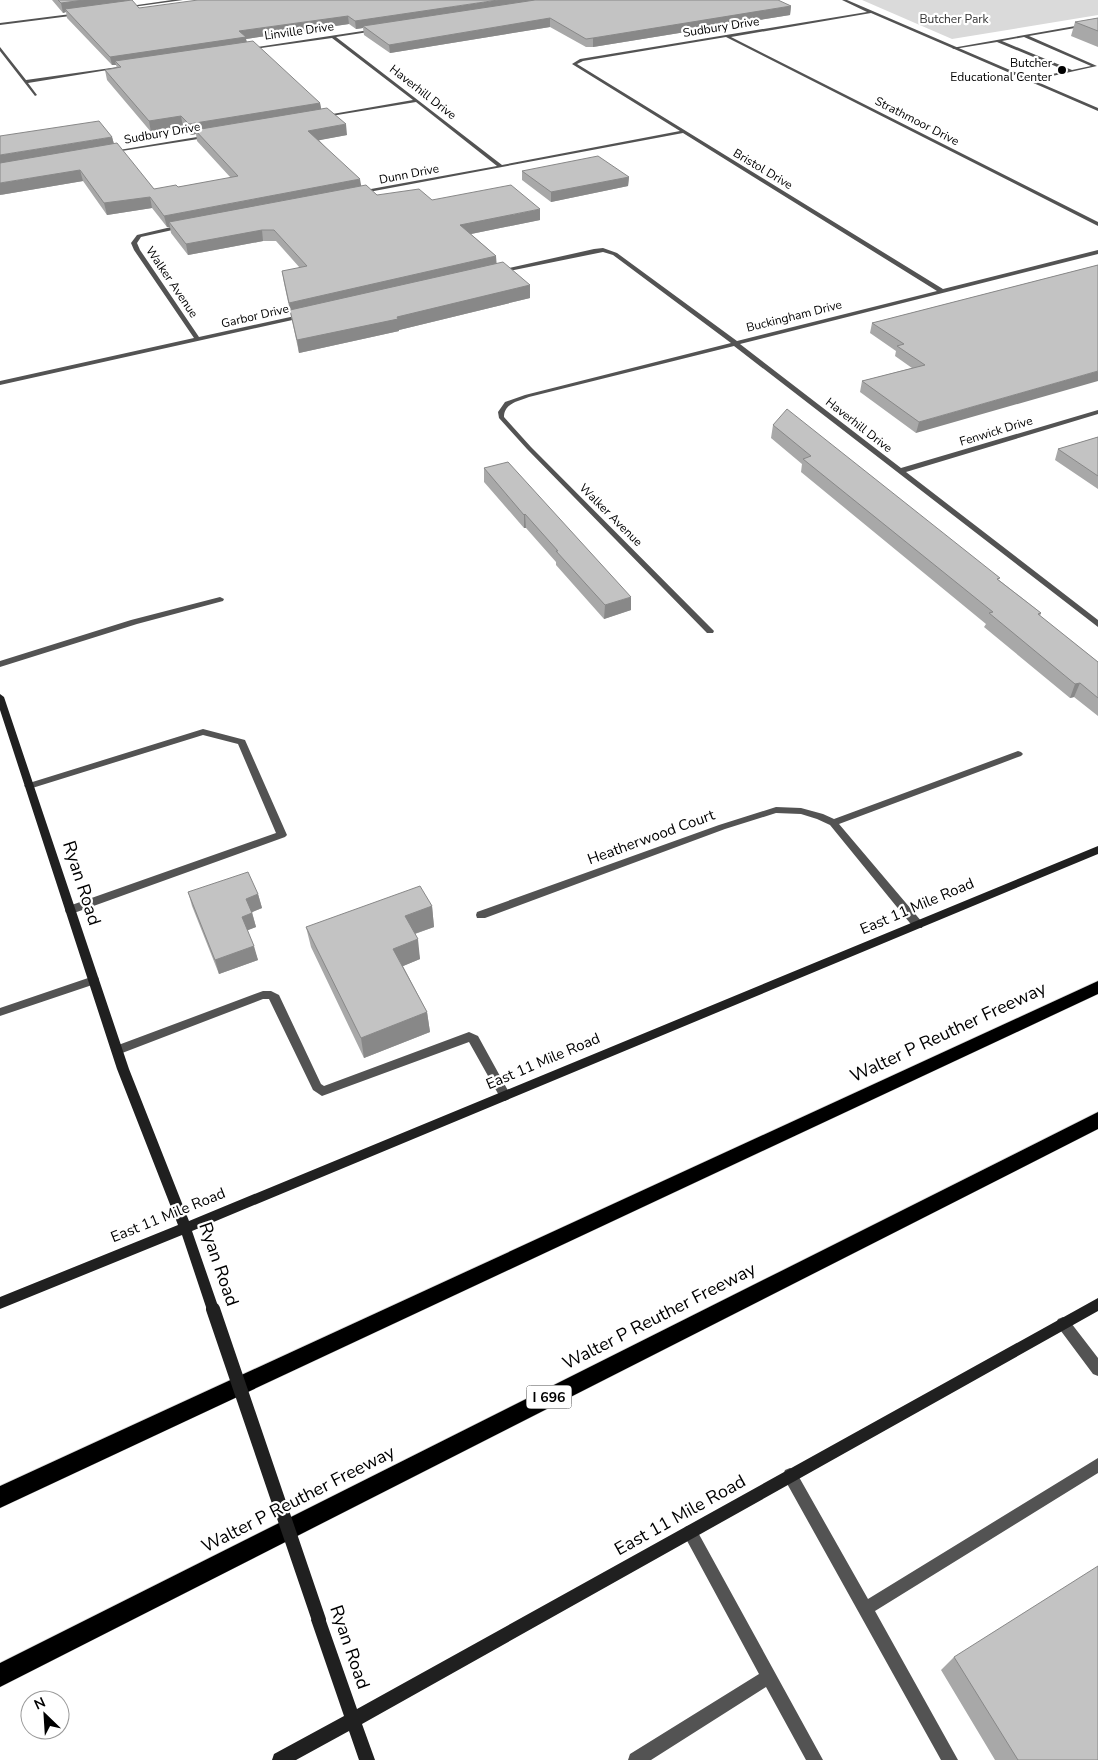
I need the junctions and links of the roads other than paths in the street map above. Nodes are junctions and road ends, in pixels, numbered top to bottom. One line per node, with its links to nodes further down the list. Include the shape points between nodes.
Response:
1 (181, 0): 3 (street)
2 (844, 0): 5 (street)
3 (158, 1): 4 (street)
4 (122, 8)
5 (872, 12): 11 (street, Sudbury Drive); 15 (street)
6 (85, 13): 8 (street)
7 (1098, 23): 12 (street)
8 (0, 24)
9 (381, 29): 10 (street, Linville Drive)
10 (332, 36): 16 (street, Linville Drive); 23 (street, Haverhill Drive)
11 (727, 36): 17 (street, Sudbury Drive); 31 (street, Strathmoor Drive)
12 (1024, 36): 13 (street); 19 (street, via 1095,66)
13 (998, 40): 15 (street); 19 (street)
14 (0, 48): 21 (street)
15 (954, 48): 20 (street)
16 (236, 50)
17 (574, 64): 26 (street, Bristol Drive)
18 (121, 67): 21 (street)
19 (1072, 71): 20 (street)
20 (1030, 80): 24 (street)
21 (25, 82): 22 (street)
22 (35, 95)
23 (416, 101): 25 (street); 29 (street, Haverhill Drive)
24 (1098, 110)
25 (313, 118)
26 (683, 132): 29 (street, Dunn Drive); 35 (street, Bristol Drive)
27 (215, 135): 28 (street, Sudbury Drive)
28 (98, 154)
29 (501, 166): 30 (street, Dunn Drive)
30 (355, 194)
31 (1098, 224)
32 (190, 225): 37 (street, Walker Avenue, via 139,236 134,243)
33 (1098, 252): 35 (street, Buckingham Drive)
34 (487, 274): 38 (street, Haverhill Drive, via 603,250 616,254)
35 (942, 291): 38 (street, Buckingham Drive)
36 (312, 314): 37 (street, Garbor Drive)
37 (198, 340): 39 (street, Garbor Drive)
38 (735, 343): 40 (street, Buckingham Drive, via 527,396 507,403); 42 (street, Haverhill Drive)
39 (0, 383)
40 (501, 412): 45 (street, Walker Avenue, via 501,417 529,448)
41 (1098, 412): 42 (street, Fenwick Drive)
42 (900, 471): 44 (street, Haverhill Drive)
43 (220, 600): 46 (street, via 125,624)
44 (1098, 624)
45 (710, 631)
46 (0, 664)
47 (0, 697): 49 (main road, Ryan Road)
48 (1018, 754): 50 (street)
49 (29, 786): 52 (main road, Ryan Road); 52 (street, via 203,732 242,742 282,835)
50 (833, 823): 53 (street, Heatherwood Court, via 801,811 776,810); 54 (street, Heatherwood Court)
51 (1098, 850): 54 (main road, East 11 Mile Road)
52 (70, 910): 55 (main road, Ryan Road)
53 (481, 915)
54 (918, 925): 59 (main road, East 11 Mile Road)
55 (94, 980): 57 (street); 58 (main road, Ryan Road)
56 (1098, 987): 68 (highway, Walter P Reuther Freeway)
57 (0, 1012)
58 (116, 1050): 59 (street, via 263,995 271,995 317,1087 322,1091 469,1037 474,1039); 61 (main road, Ryan Road)
59 (506, 1096): 61 (main road, East 11 Mile Road)
60 (1098, 1120): 71 (highway, Walter P Reuther Freeway / I 696)
61 (185, 1227): 62 (main road, East 11 Mile Road); 73 (main road, Ryan Road, bridge)
62 (0, 1303)
63 (1098, 1304): 64 (main road, East 11 Mile Road)
64 (1063, 1323): 65 (street); 67 (main road, East 11 Mile Road)
65 (1098, 1368)
66 (1098, 1465): 70 (street)
67 (790, 1475): 69 (main road, East 11 Mile Road); 70 (street)
68 (0, 1497)
69 (690, 1532): 72 (street); 73 (main road, East 11 Mile Road)
70 (866, 1608): 78 (street)
71 (0, 1675)
72 (768, 1677): 76 (street); 77 (street)
73 (353, 1719): 74 (main road, East 11 Mile Road); 75 (main road, Ryan Road)
74 (280, 1760)
75 (367, 1760)
76 (636, 1760)
77 (815, 1760)
78 (950, 1760)

